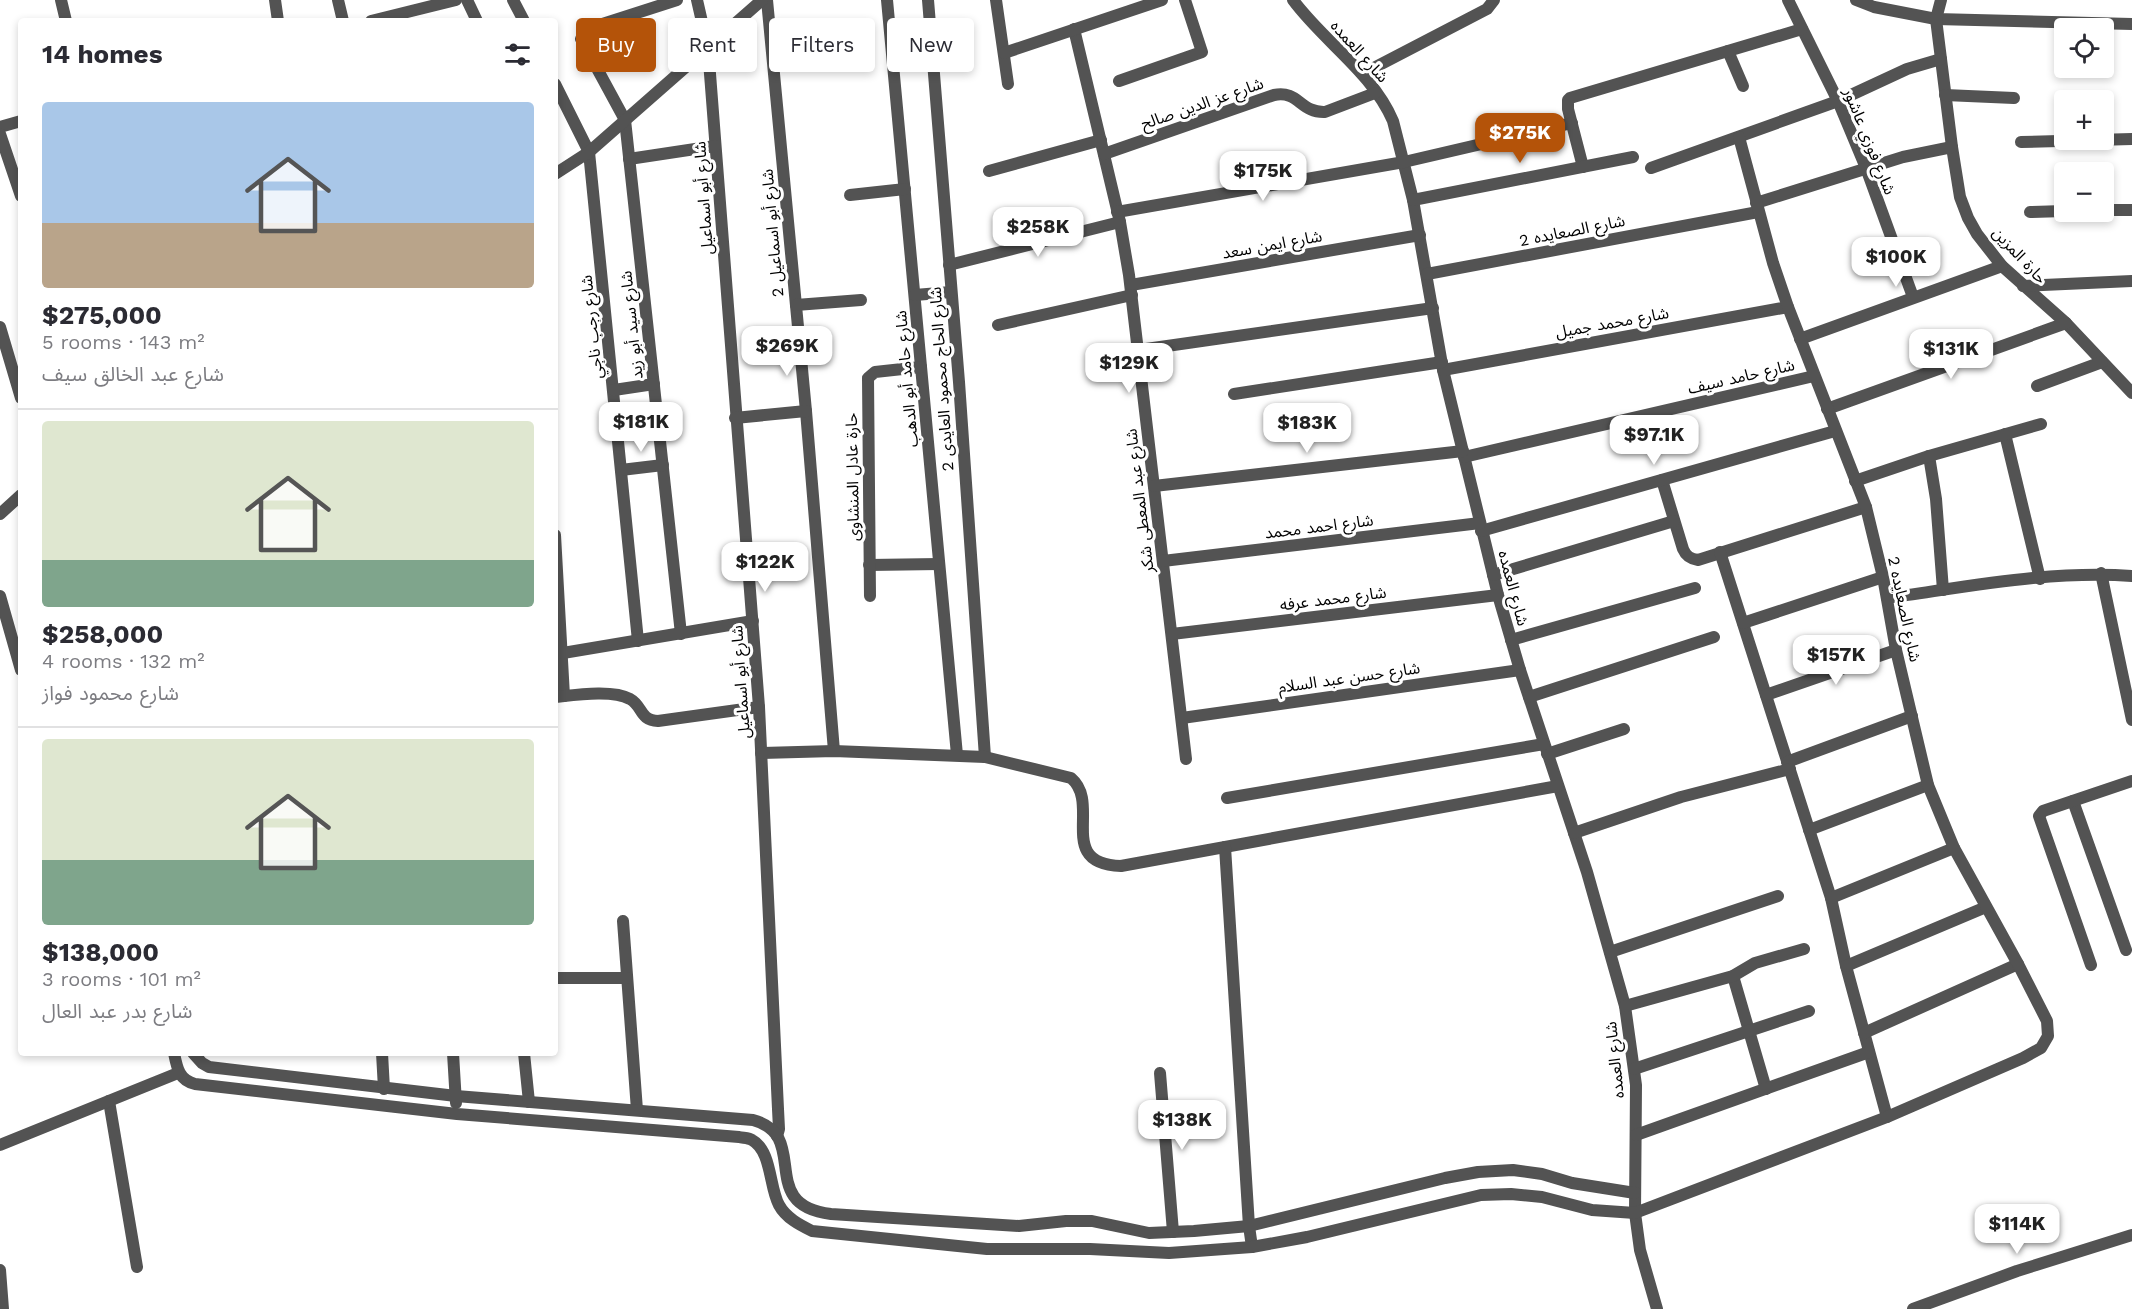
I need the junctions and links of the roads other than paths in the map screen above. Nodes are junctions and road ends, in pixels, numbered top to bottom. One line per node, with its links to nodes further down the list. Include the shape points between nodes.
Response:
1 (61, 0): 22 (street)
2 (275, 0): 23 (street)
3 (338, 0): 24 (street)
4 (456, 0): 20 (street)
5 (467, 0): 26 (street)
6 (513, 0): 27 (street)
7 (677, 0): 48 (street, via 590,28 582,35 582,42)
8 (697, 0): 28 (street, شارع أبو اسماعيل)
9 (764, 0): 29 (street); 90 (street, شارع أبو اسماعيل 2)
10 (887, 0): 70 (street, شارع حامد أبو الدهب)
11 (928, 0): 80 (street, شارع الحاج محمود العايدى 2)
12 (996, 0): 35 (street)
13 (1162, 0): 32 (street)
14 (1185, 0): 40 (street, via 1202,52)
15 (1293, 0): 39 (street, شارع العمده)
16 (1788, 0): 33 (street, شارع فوزي عاشور)
17 (1856, 0): 21 (street, via 1874,7)
18 (1941, 0): 30 (street, حارة المزين)
19 (1493, 1): 39 (street, via 1487,9)
20 (407, 6): 25 (street)
21 (1896, 6): 30 (street)
22 (65, 18)
23 (278, 18)
24 (342, 18)
25 (379, 18)
26 (476, 18)
27 (522, 18)
28 (701, 18)
29 (743, 18)
30 (1936, 19): 31 (street); 36 (street, حارة المزين)
31 (2132, 24)
32 (1074, 29): 35 (street); 55 (street, شارع عبد المعطى شكر)
33 (1802, 29): 34 (street); 47 (street, شارع فوزي عاشور)
34 (1728, 51): 42 (street); 50 (street, via 1570,98)
35 (1004, 53): 41 (street)
36 (1941, 59): 45 (street, حارة المزين); 47 (street, via 1907,69)
37 (680, 72): 48 (street)
38 (710, 72): 57 (street, شارع أبو اسماعيل)
39 (1362, 74): 44 (street, شارع العمده)
40 (1119, 81)
41 (1008, 84)
42 (1743, 86)
43 (558, 90): 59 (street)
44 (1375, 93): 60 (street, شارع عز الدين صالح, via 1325,112 1310,110 1288,94 1274,95); 63 (street, شارع العمده, via 1393,121)
45 (1945, 95): 46 (street); 58 (street, حارة المزين)
46 (2014, 98)
47 (1838, 101): 53 (street); 66 (street, شارع فوزي عاشور)
48 (625, 120): 59 (street); 62 (street, شارع سيد أبو زيد)
49 (18, 122): 51 (street)
50 (1572, 123): 63 (street); 64 (street)
51 (0, 127)
52 (0, 134): 69 (street)
53 (1739, 136): 65 (street); 73 (street, شارع الصعايده 2)
54 (2132, 139): 56 (street)
55 (1101, 140): 60 (street, شارع عبد المعطى شكر); 67 (street)
56 (2021, 142)
57 (715, 146): 62 (street); 110 (street, شارع أبو اسماعيل)
58 (1952, 147): 66 (street); 81 (street, حارة المزين, via 1960,197 1968,218)
59 (589, 152): 68 (street); 105 (street, شارع رجب ناجي)
60 (1104, 154): 78 (street, شارع عبد المعطى شكر)
61 (1633, 157): 64 (street)
62 (629, 159): 102 (street, شارع سيد أبو زيد)
63 (1404, 162): 72 (street, شارع العمده); 78 (street)
64 (1583, 167): 72 (street)
65 (1651, 168)
66 (1866, 168): 73 (street); 88 (street, شارع فوزي عاشور)
67 (989, 171)
68 (558, 172)
69 (18, 187)
70 (905, 189): 71 (street); 87 (street, شارع حامد أبو الدهب)
71 (850, 195)
72 (1413, 200): 79 (street, شارع العمده)
73 (1757, 207): 82 (street, شارع الصعايده 2); 91 (street, شارع الصعايده 2)
74 (2114, 210): 75 (street)
75 (2132, 210)
76 (2054, 211): 77 (street)
77 (2030, 212)
78 (1119, 217): 80 (street); 85 (street, شارع عبد المعطى شكر)
79 (1420, 235): 82 (street, شارع العمده); 85 (street, شارع ايمن سعد)
80 (949, 265): 86 (street, شارع الحاج محمود العايدى 2)
81 (2002, 266): 84 (street, حارة المزين); 88 (street)
82 (1427, 274): 92 (street, شارع العمده)
83 (2132, 281): 84 (street)
84 (2023, 286): 93 (street, حارة المزين)
85 (1131, 290): 94 (street, شارع ايمن سعد); 97 (street, شارع عبد المعطى شكر)
86 (951, 292): 87 (street); 165 (street, شارع الحاج محمود العايدى 2)
87 (915, 295): 100 (street, شارع حامد أبو الدهب)
88 (1913, 297): 96 (street)
89 (861, 300): 90 (street)
90 (796, 305): 109 (street, شارع أبو اسماعيل 2)
91 (1788, 307): 96 (street, شارع الصعايده 2); 99 (street, شارع محمد جميل)
92 (1433, 308): 97 (street); 99 (street, شارع العمده)
93 (2066, 323): 98 (street, حارة المزين); 108 (street)
94 (998, 326)
95 (0, 327): 104 (street)
96 (1800, 339): 101 (street, شارع الصعايده 2)
97 (1139, 350): 120 (street, شارع عبد المعطى شكر)
98 (2102, 362): 103 (street); 106 (street, حارة المزين)
99 (1442, 366): 107 (street, شارع محمد جميل); 114 (street, شارع العمده)
100 (921, 367): 128 (street, شارع حامد أبو الدهب); 129 (street, حارة عادل المنشاوى, via 875,372 867,378)
101 (1814, 376): 108 (street, شارع الصعايده 2); 114 (street, شارع حامد سيف)
102 (654, 384): 105 (street); 116 (street, شارع سيد أبو زيد)
103 (2037, 386)
104 (18, 389)
105 (614, 390): 117 (street, شارع رجب ناجي)
106 (2132, 393)
107 (1234, 394)
108 (1827, 408): 112 (street, شارع الصعايده 2)
109 (806, 411): 110 (street); 162 (street, شارع أبو اسماعيل 2)
110 (735, 418): 142 (street, شارع أبو اسماعيل)
111 (2041, 424): 113 (street)
112 (1835, 431): 118 (street, شارع احمد محمد); 119 (street, شارع الصعايده 2)
113 (2005, 434): 115 (street); 135 (street)
114 (1464, 454): 120 (street, شارع حامد سيف); 125 (street, شارع العمده)
115 (1929, 456): 119 (street); 137 (street)
116 (663, 465): 117 (street); 144 (street, شارع سيد أبو زيد)
117 (621, 470): 148 (street, شارع رجب ناجي)
118 (1662, 480): 124 (street); 125 (street, شارع احمد محمد)
119 (1855, 481): 122 (street, شارع الصعايده 2)
120 (1154, 486): 127 (street, شارع عبد المعطى شكر)
121 (18, 498): 123 (street)
122 (1866, 507): 126 (street); 133 (street, شارع الصعايده 2)
123 (0, 514)
124 (1674, 520): 126 (street, via 1685,555 1698,560); 131 (street)
125 (1481, 527): 127 (street, شارع احمد محمد); 131 (street, شارع العمده)
126 (1720, 552): 143 (street)
127 (1163, 561): 145 (street, شارع عبد المعطى شكر)
128 (939, 564): 129 (street); 164 (street, شارع حامد أبو الدهب)
129 (869, 565): 140 (street, حارة عادل المنشاوى)
130 (2102, 573): 132 (street); 135 (street); 159 (street)
131 (1493, 576): 138 (street, شارع العمده)
132 (2132, 576)
133 (1883, 577): 141 (street, شارع الصعايده 2); 143 (street)
134 (558, 579): 150 (street)
135 (2040, 579): 137 (street)
136 (1695, 588): 147 (street)
137 (1943, 591): 141 (street)
138 (1498, 595): 145 (street, شارع محمد عرفه); 147 (street, شارع العمده)
139 (0, 596): 151 (street)
140 (870, 596)
141 (1887, 598): 149 (street, شارع الصعايده 2)
142 (753, 621): 144 (street); 156 (street, شارع أبو اسماعيل)
143 (1743, 623): 153 (street)
144 (681, 634): 148 (street)
145 (1172, 634): 158 (street, شارع عبد المعطى شكر)
146 (1714, 637): 155 (street)
147 (1511, 640): 152 (street, شارع العمده)
148 (638, 641): 150 (street)
149 (1896, 650): 153 (street); 157 (street, شارع الصعايده 2)
150 (563, 653): 154 (street)
151 (18, 659)
152 (1520, 670): 155 (street, شارع العمده); 158 (street, شارع حسن عبد السلام)
153 (1766, 695): 167 (street)
154 (559, 697): 156 (street, via 626,697 650,721)
155 (1528, 697): 161 (street, شارع العمده)
156 (759, 707): 163 (street, شارع أبو اسماعيل)
157 (1912, 716): 167 (street); 169 (street, شارع الصعايده 2)
158 (1182, 718): 166 (street, شارع عبد المعطى شكر)
159 (2132, 720)
160 (1624, 729): 161 (street)
161 (1546, 749): 170 (street, شارع العمده); 171 (street)
162 (834, 751): 163 (street); 164 (street)
163 (761, 753): 212 (street, شارع أبو اسماعيل)
164 (957, 755): 165 (street)
165 (985, 756): 175 (street, via 1059,774 1077,783 1084,846 1092,859 1104,865 1121,866)
166 (1186, 759)
167 (1789, 766): 173 (street); 174 (street)
168 (2132, 782): 172 (street)
169 (1928, 785): 173 (street); 176 (street, شارع الصعايده 2)
170 (1558, 786): 174 (street, شارع العمده); 175 (street)
171 (1227, 798)
172 (2073, 801): 182 (street); 185 (street, via 2039,816)
173 (1809, 830): 178 (street)
174 (1574, 833): 183 (street, شارع العمده)
175 (1226, 847): 219 (street)
176 (1954, 848): 178 (street); 179 (street, شارع الصعايده 2)
177 (1778, 896): 183 (street)
178 (1831, 898): 186 (street)
179 (1986, 907): 184 (street, شارع الصعايده 2); 186 (street)
180 (623, 921): 189 (street)
181 (1804, 950): 187 (street, via 1762,960)
182 (2126, 950)
183 (1610, 952): 190 (street, شارع العمده)
184 (2018, 964): 193 (street); 210 (street, شارع الصعايده 2, via 2047,1021 2048,1036 2041,1048)
185 (2091, 965)
186 (1846, 966): 193 (street)
187 (1733, 976): 190 (street); 192 (street)
188 (558, 978): 189 (street)
189 (627, 978): 208 (street)
190 (1624, 1006): 200 (street, شارع العمده)
191 (1809, 1011): 192 (street)
192 (1749, 1031): 200 (street); 204 (street)
193 (1864, 1033): 194 (street)
194 (1869, 1052): 204 (street); 210 (street)
195 (175, 1056): 201 (street)
196 (196, 1056): 203 (street, via 209,1067)
197 (382, 1056): 203 (street)
198 (453, 1056): 205 (street)
199 (524, 1056): 207 (street)
200 (1634, 1069): 211 (street, شارع العمده)
201 (178, 1073): 206 (street); 209 (street, via 195,1084)
202 (1160, 1073): 220 (street)
203 (384, 1089): 205 (street)
204 (1766, 1089): 211 (street)
205 (456, 1096): 207 (street); 209 (street)
206 (109, 1101): 213 (street); 224 (street)
207 (529, 1102): 208 (street)
208 (637, 1110): 212 (street, via 753,1120 763,1122)
209 (457, 1114): 216 (street, via 752,1140 763,1150)
210 (1887, 1117): 217 (street, شارع الصعايده 2)
211 (1636, 1135): 215 (street, شارع العمده)
212 (777, 1136): 214 (street, شارع أبو اسماعيل)
213 (0, 1146)
214 (791, 1192): 216 (street); 218 (street, via 807,1209)
215 (1635, 1193): 217 (street, شارع العمده); 219 (street, via 1542,1174 1478,1172)
216 (778, 1204): 222 (street, via 787,1216 812,1231)
217 (1635, 1213): 223 (street, via 1592,1210 1542,1197 1481,1195); 227 (street, شارع العمده, via 1640,1250)
218 (901, 1219): 220 (street, via 1019,1226 1092,1221 1149,1233); 222 (street)
219 (1249, 1226): 220 (street); 223 (street)
220 (1173, 1232)
221 (2132, 1234): 228 (street)
222 (903, 1240): 223 (street, via 987,1249 1169,1253)
223 (1252, 1247)
224 (137, 1267)
225 (0, 1270): 226 (street)
226 (3, 1309)
227 (1657, 1309)
228 (1913, 1309)

